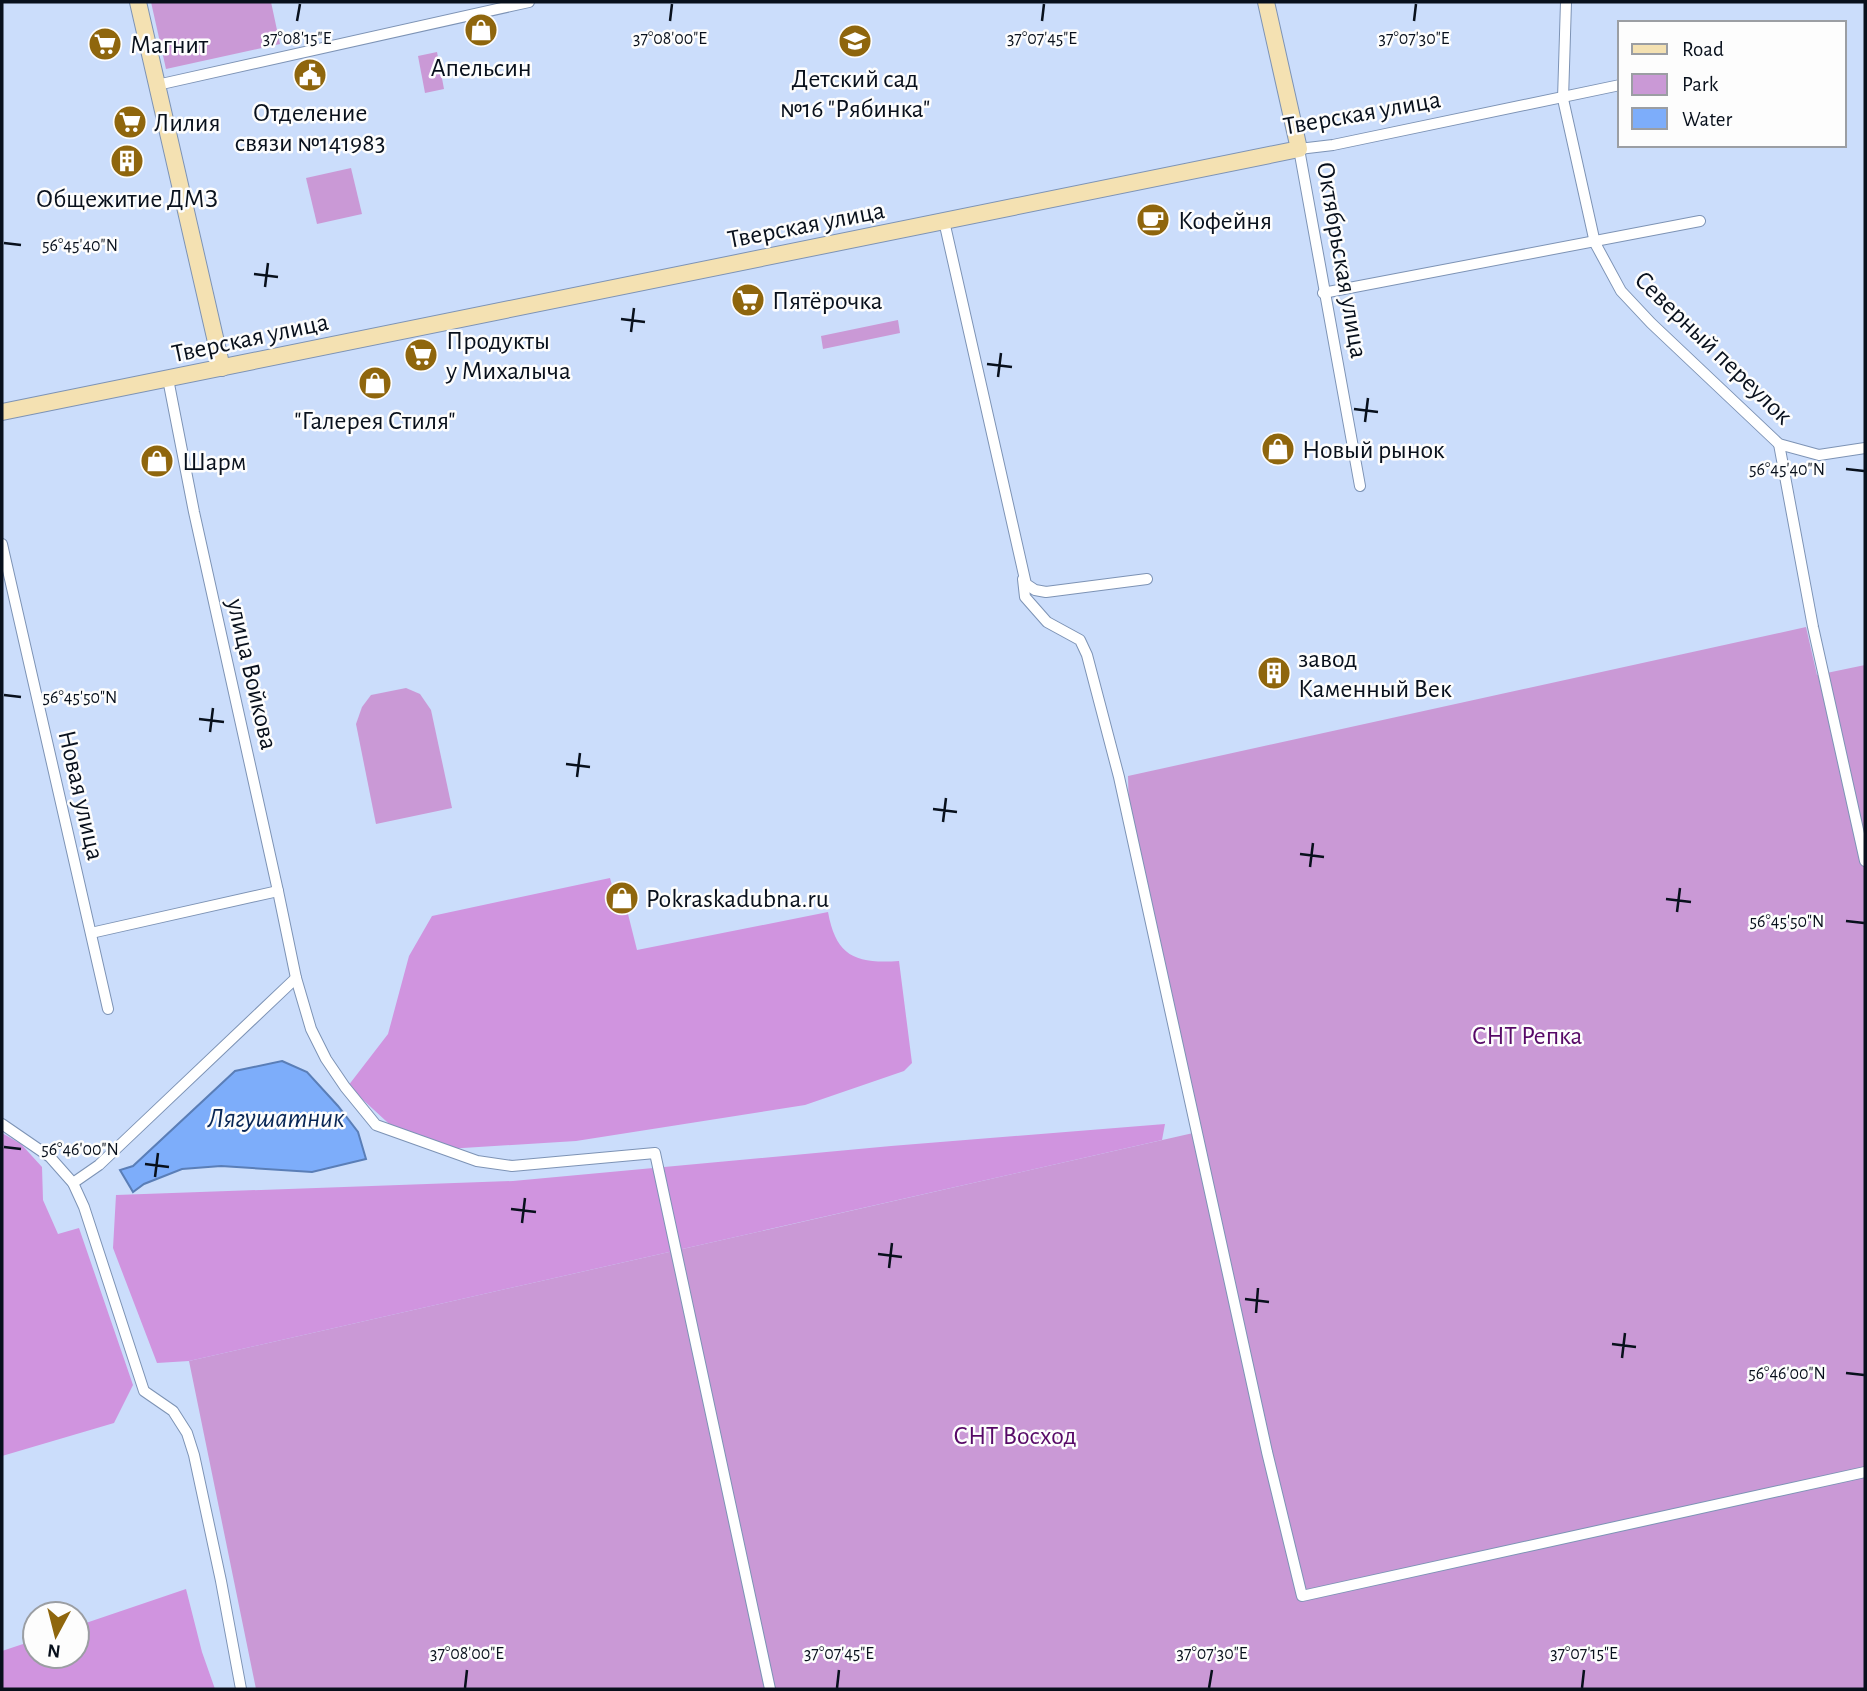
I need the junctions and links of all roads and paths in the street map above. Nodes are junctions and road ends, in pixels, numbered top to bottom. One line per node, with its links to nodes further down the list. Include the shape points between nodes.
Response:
1 (138, 2): 6 (main road)
2 (529, 2): 5 (street)
3 (1266, 2): 9 (main road, Октябрьская улица)
4 (1566, 2): 8 (street)
5 (504, 4): 6 (street)
6 (156, 85): 14 (main road)
7 (1618, 85): 8 (street, Тверская улица)
8 (1563, 99): 9 (street, Тверская улица); 12 (street)
9 (1298, 149): 10 (main road, Тверская улица); 13 (street, Октябрьская улица)
10 (944, 221): 14 (main road, Тверская улица); 21 (street)
11 (1700, 221): 12 (street, Северный переулок)
12 (1595, 243): 13 (street, Северный переулок); 17 (street, Северный переулок, via 1621,291)
13 (1323, 293): 19 (street, Октябрьская улица)
14 (222, 369): 15 (main road, Тверская улица)
15 (168, 379): 16 (main road, Тверская улица); 24 (street, улица Войкова)
16 (2, 412)
17 (1779, 444): 18 (street, Северный переулок, via 1819,455); 23 (street, via 1813,628)
18 (1865, 448)
19 (1360, 486)
20 (2, 548): 25 (street, Новая улица)
21 (1023, 579): 22 (street, via 1045,592); 30 (street, via 1025,597 1047,622 1080,640 1087,654 1119,777 1302,1596)
22 (1147, 579)
23 (1865, 862)
24 (278, 891): 25 (street); 26 (street, улица Войкова)
25 (91, 933): 27 (street, Новая улица)
26 (296, 978): 29 (street, via 99,1165); 32 (street, улица Войкова, via 326,1059 376,1125 477,1161 512,1166 655,1153)
27 (108, 1009)
28 (2, 1124): 29 (street, via 50,1157)
29 (73, 1183): 31 (street, via 144,1391 173,1411 187,1433)
30 (1865, 1472)
31 (241, 1689)
32 (771, 1689)

